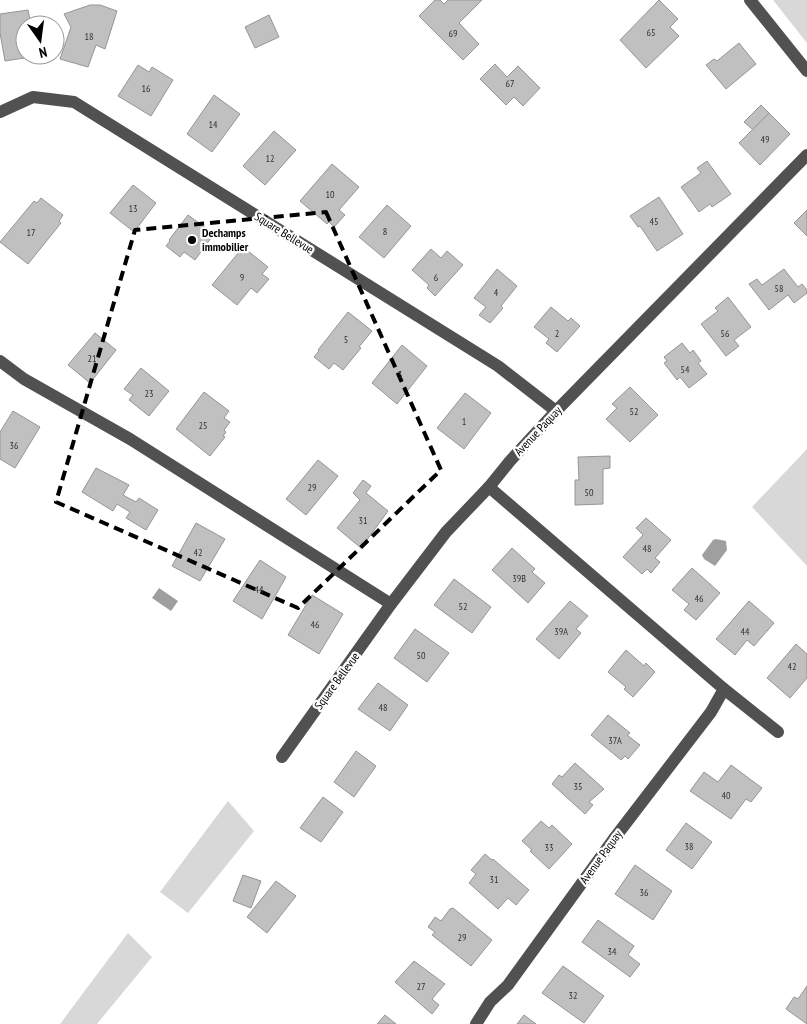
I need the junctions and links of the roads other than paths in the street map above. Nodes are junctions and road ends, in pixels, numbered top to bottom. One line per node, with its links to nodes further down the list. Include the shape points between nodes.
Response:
1 (750, 0): 2 (street)
2 (807, 71)
3 (0, 112): 6 (street, Square Bellevue, via 33,97 74,102 498,366)
4 (807, 155): 6 (street, Avenue Paquay)
5 (0, 361): 8 (street)
6 (556, 411): 7 (street, Avenue Paquay)
7 (489, 487): 8 (street, Square Bellevue, via 446,532); 9 (street)
8 (391, 604): 11 (street, Square Bellevue)
9 (724, 689): 10 (street); 12 (street, Avenue Paquay, via 711,712)
10 (778, 732)
11 (282, 757)
12 (476, 1024)

